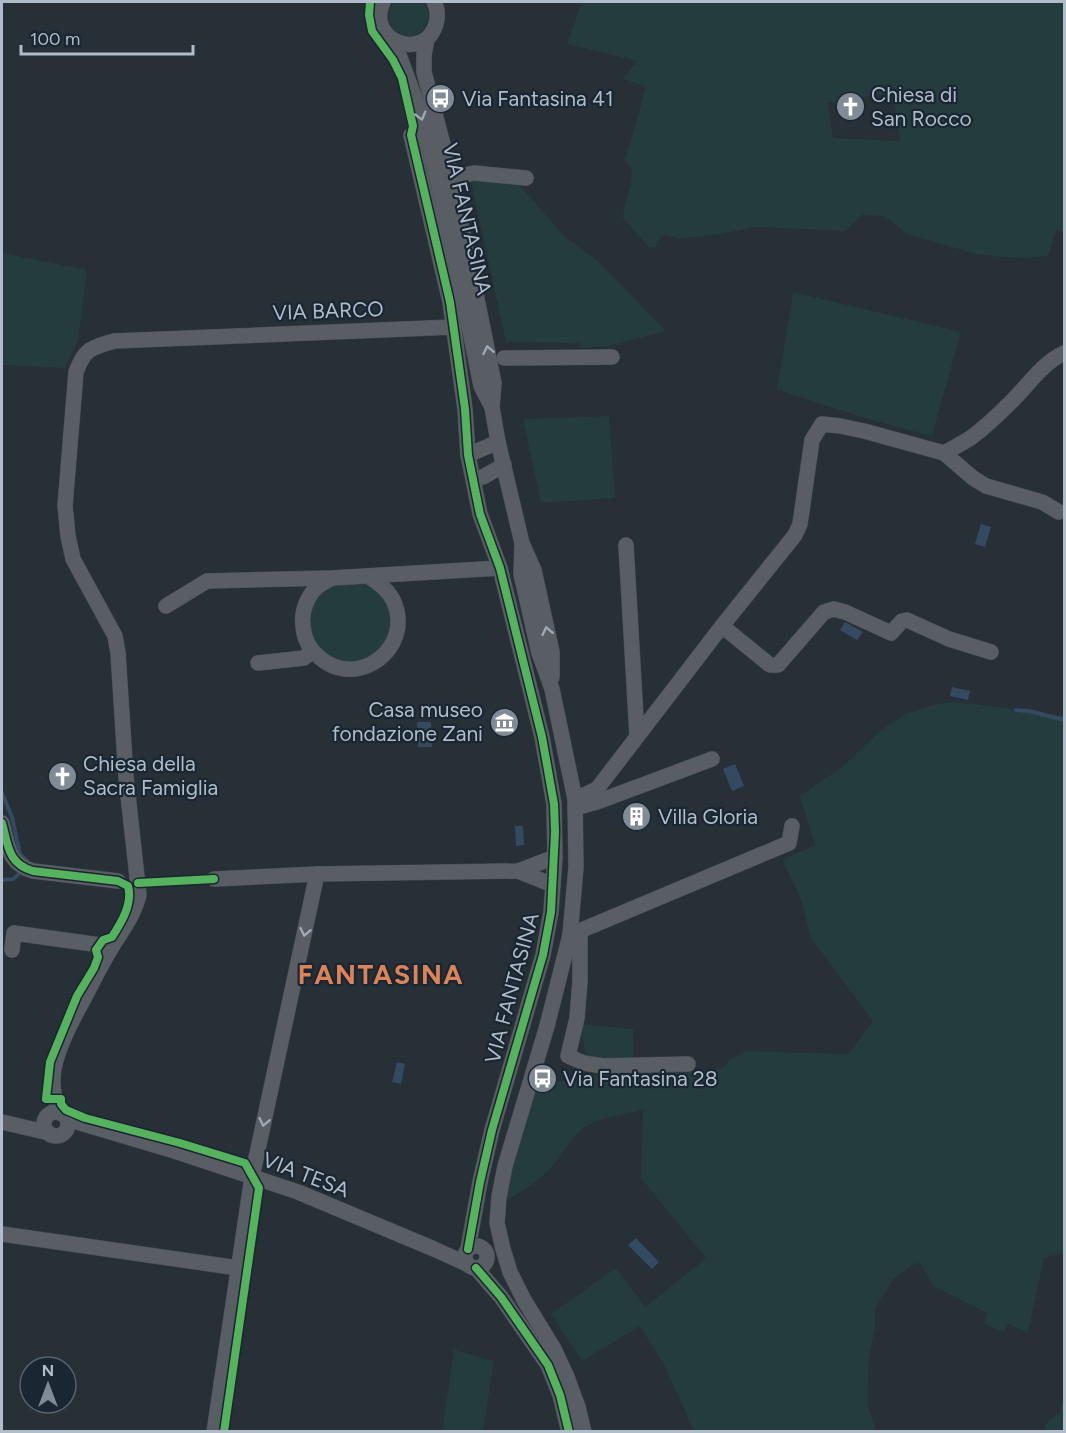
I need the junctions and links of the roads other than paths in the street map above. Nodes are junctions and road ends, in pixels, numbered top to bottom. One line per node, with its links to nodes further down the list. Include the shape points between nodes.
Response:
1 (382, 2): 5 (street, VIA FANTASINA, via 379,18 384,33)
2 (446, 2): 3 (street)
3 (436, 9): 4 (street, via 434,31)
4 (427, 39): 5 (street, via 405,45); 13 (street, VIA FANTASINA, one-way to 4, via 494,383 449,167 424,72)
5 (394, 41): 13 (street, VIA FANTASINA, one-way to 13, via 421,115 481,386)
6 (411, 135): 9 (street)
7 (465, 175): 8 (street)
8 (526, 178)
9 (454, 327): 16 (street); 43 (street, VIA BARCO, via 114,341 91,348 81,358 76,372 65,506 68,536 74,560 115,636 139,895)
10 (1065, 353): 15 (street, via 1043,368 986,426)
11 (612, 357): 12 (street)
12 (504, 358)
13 (492, 407): 14 (street, VIA FANTASINA)
14 (498, 442): 16 (street); 17 (street, VIA FANTASINA)
15 (944, 453): 19 (street, via 986,486 1042,502); 26 (street, via 822,424 812,440 795,535)
16 (468, 455): 18 (street, via 479,460); 20 (street, VIA FANTASINA)
17 (504, 465): 18 (street); 32 (street, VIA FANTASINA, via 552,652 552,689)
18 (483, 477): 20 (street, VIA FANTASINA)
19 (1059, 512)
20 (480, 514): 22 (street, VIA FANTASINA)
21 (626, 545): 30 (street)
22 (500, 568): 23 (street); 35 (street, VIA FANTASINA, via 542,737 554,804)
23 (368, 576): 24 (street); 27 (street, via 383,586 398,617 389,651 359,669 342,669 325,663)
24 (332, 578): 25 (street, via 207,581); 27 (street, via 317,587 306,601 302,618 304,636)
25 (166, 606)
26 (722, 626): 28 (street, via 770,665 778,665 824,612 834,609 891,633 907,620 949,639); 30 (street)
27 (312, 651): 29 (street, via 304,658)
28 (991, 651)
29 (258, 663)
30 (637, 736): 32 (street, via 597,789)
31 (712, 759): 32 (street, via 597,802)
32 (575, 804): 41 (street, VIA FANTASINA)
33 (2, 823): 39 (street, via 11,856 23,868)
34 (792, 826): 41 (street, via 789,843)
35 (555, 857): 36 (street); 40 (street, VIA FANTASINA)
36 (518, 871): 37 (street); 40 (street)
37 (317, 874): 38 (street); 47 (street, one-way to 47)
38 (214, 879)
39 (118, 881)
40 (553, 885): 49 (street, VIA FANTASINA, via 543,955 492,1130 475,1210)
41 (575, 933): 44 (street, via 580,981 568,1056 602,1066); 53 (street, via 505,1166 497,1223 510,1272 554,1349)
42 (12, 950): 43 (street, via 14,933 100,945)
43 (110, 950): 45 (street, via 55,1062)
44 (688, 1064)
45 (55, 1119): 46 (street, VIA TESA, via 28,1128); 47 (street, VIA TESA, via 152,1144)
46 (2, 1122)
47 (252, 1177): 49 (street, VIA TESA, via 298,1192 434,1250); 50 (street)
48 (2, 1233): 50 (street)
49 (475, 1257): 52 (street, via 548,1365)
50 (238, 1268): 51 (street)
51 (214, 1431)
52 (568, 1431)
53 (585, 1431)

